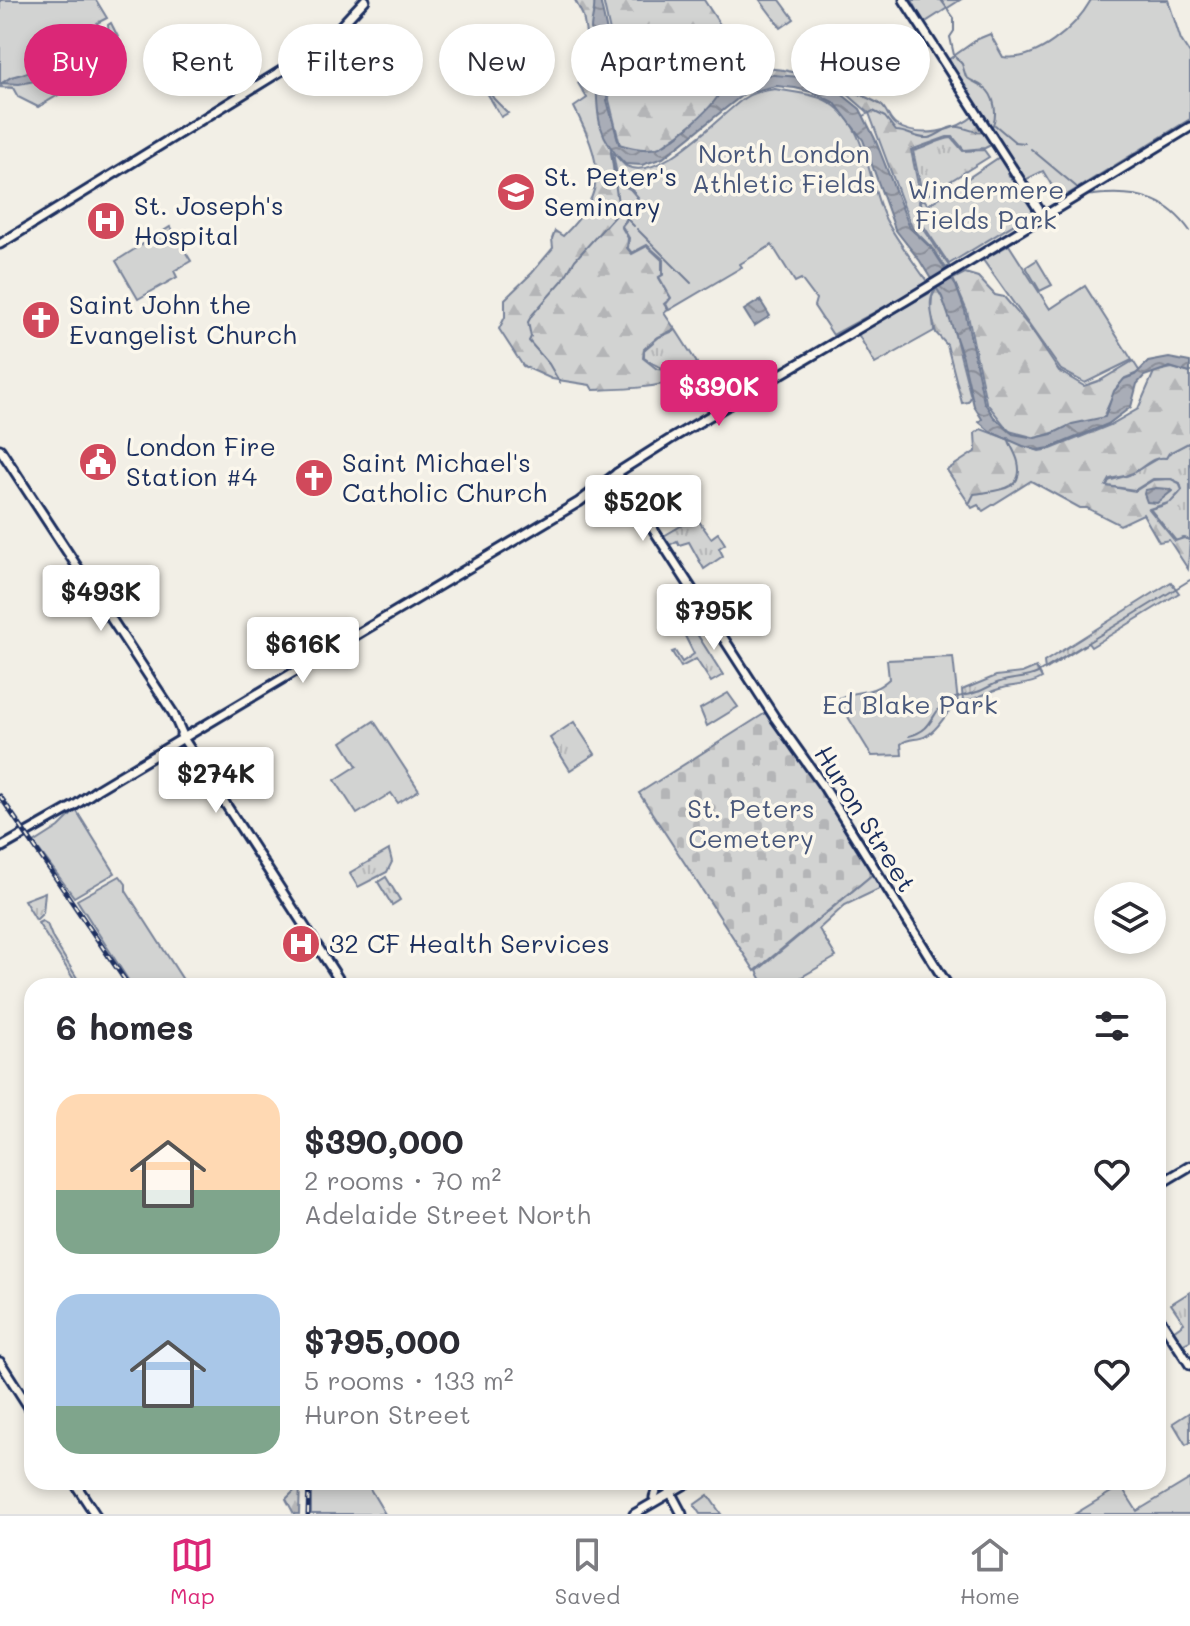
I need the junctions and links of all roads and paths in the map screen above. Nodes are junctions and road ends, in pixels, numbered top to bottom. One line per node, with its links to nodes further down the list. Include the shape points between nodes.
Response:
1 (365, 0): 5 (main road, via 323,45)
2 (904, 0): 4 (main road)
3 (1190, 127): 4 (main road)
4 (1043, 216): 7 (main road, via 649,453)
5 (0, 244)
6 (0, 449): 8 (main road)
7 (620, 477): 10 (main road); 14 (main road, Huron Street)
8 (170, 712): 9 (main road); 10 (main road)
9 (176, 727): 10 (main road); 11 (main road)
10 (184, 738): 11 (main road); 13 (main road)
11 (172, 745): 12 (main road)
12 (0, 846)
13 (338, 978)
14 (943, 978)
15 (1190, 1166): 16 (main road)
16 (1166, 1180)
17 (1166, 1328): 19 (main road)
18 (0, 1362): 21 (main road)
19 (1190, 1365)
20 (0, 1369): 22 (main road)
21 (24, 1404)
22 (24, 1405)
23 (79, 1490): 27 (main road)
24 (659, 1490): 29 (main road)
25 (660, 1490): 28 (main road)
26 (667, 1490): 30 (main road)
27 (95, 1514)
28 (626, 1514)
29 (634, 1514)
30 (682, 1514)

